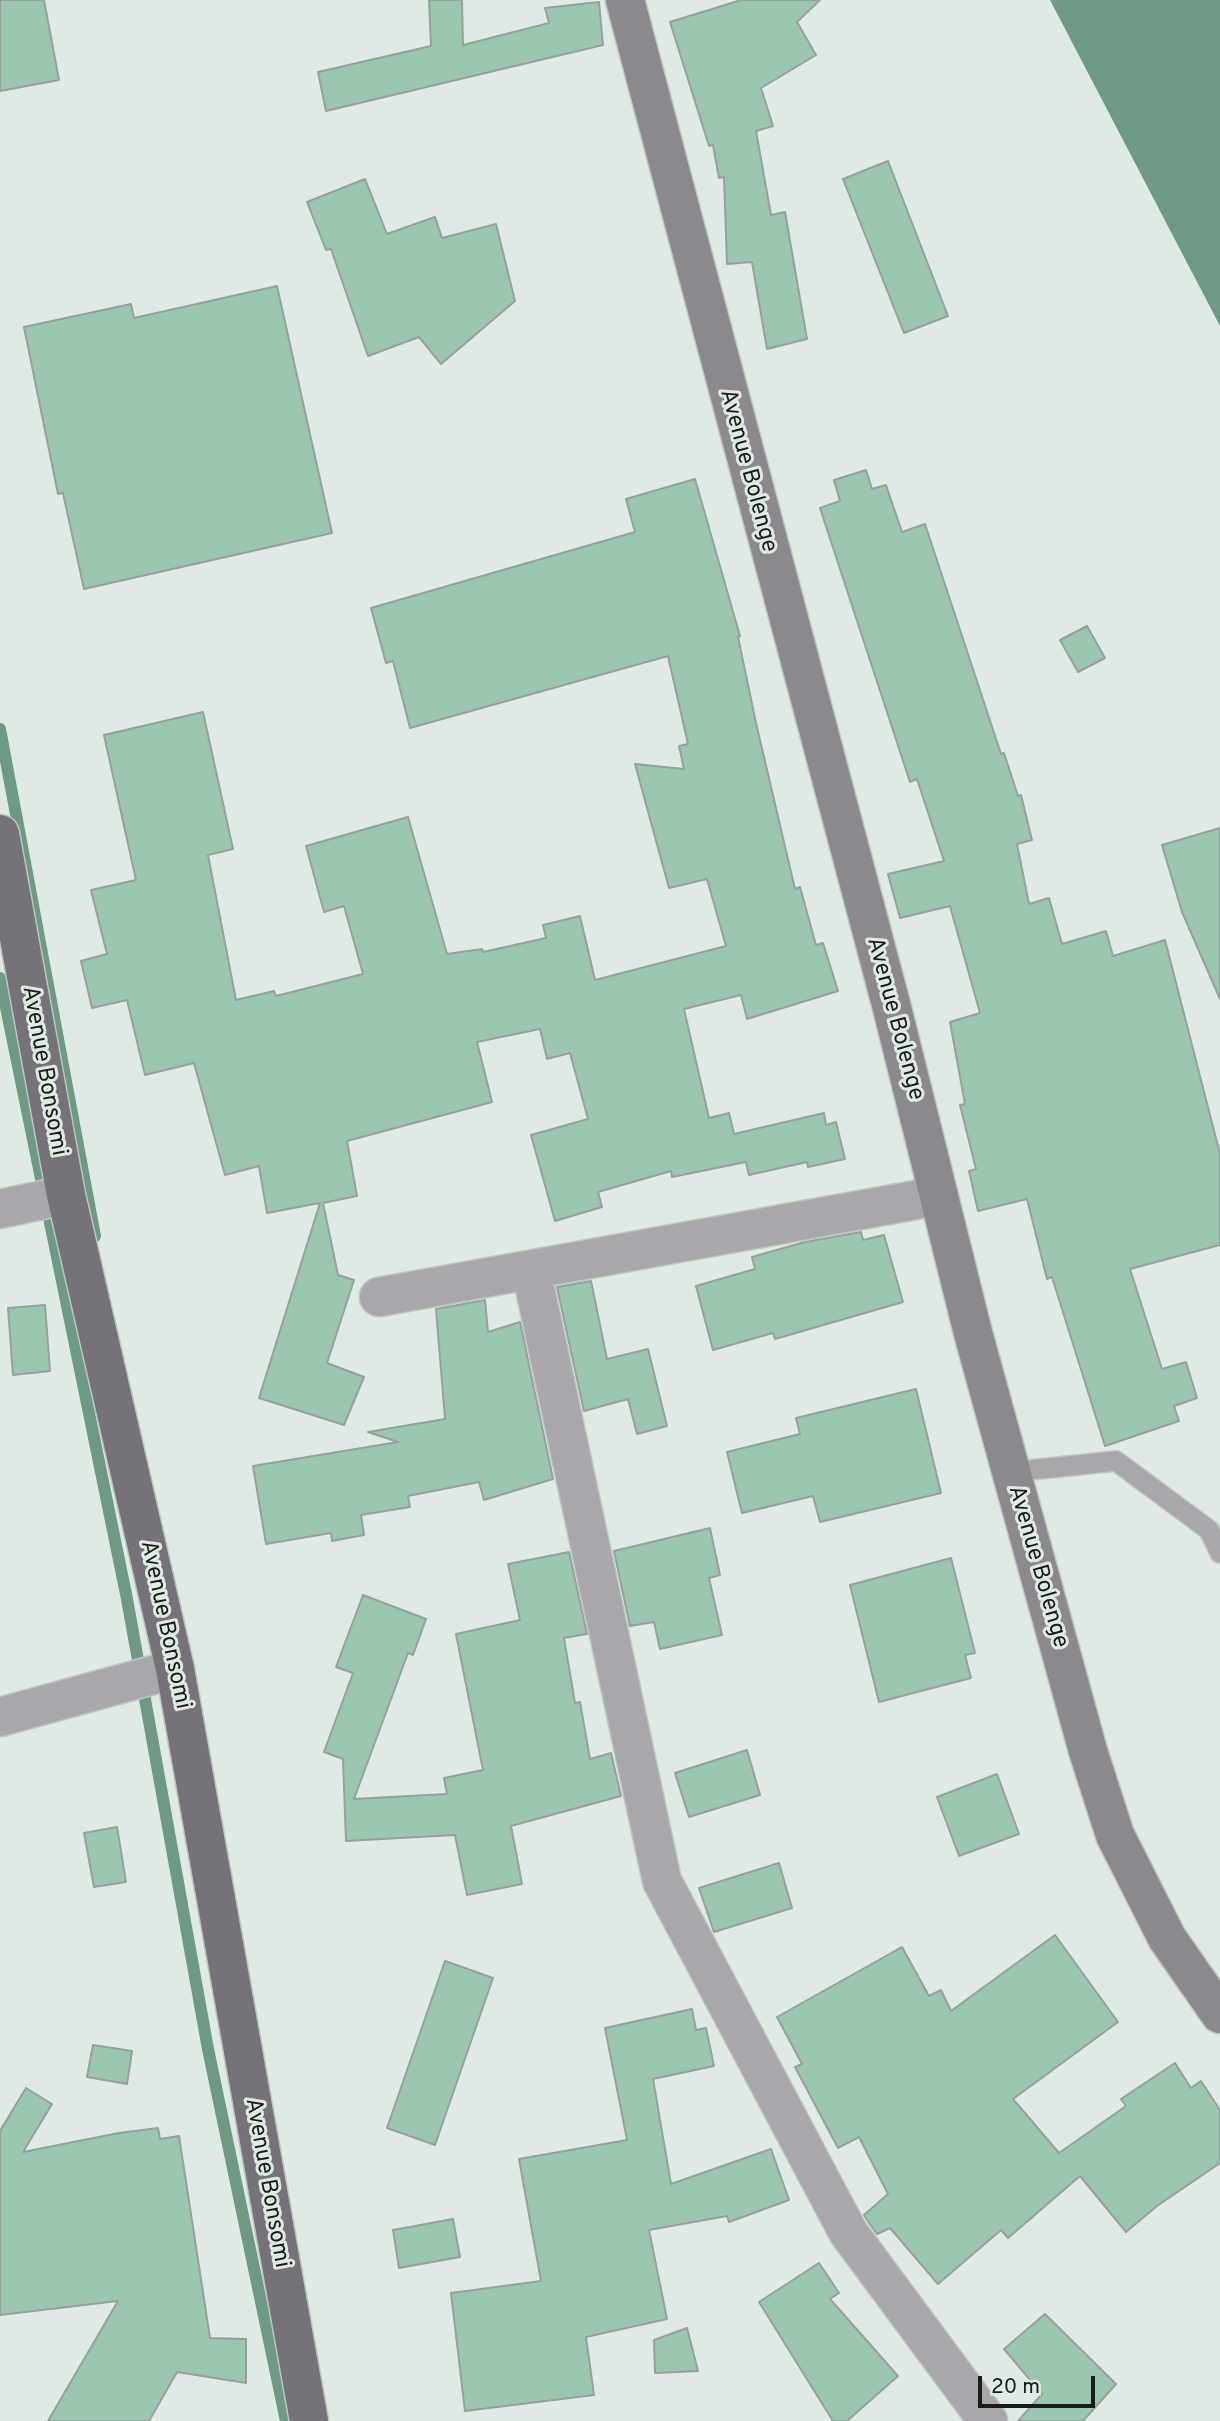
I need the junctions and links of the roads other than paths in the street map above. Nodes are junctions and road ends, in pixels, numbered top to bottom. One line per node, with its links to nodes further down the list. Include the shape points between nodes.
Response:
1 (625, 0): 4 (street, Avenue Bolenge)
2 (0, 834): 3 (main road, Avenue Bonsomi)
3 (66, 1195): 5 (street); 10 (main road, Avenue Bonsomi)
4 (939, 1196): 6 (street); 8 (street, Avenue Bolenge)
5 (0, 1209)
6 (531, 1270): 7 (street); 14 (street, via 662,1881 848,2232)
7 (379, 1297)
8 (1011, 1472): 9 (lane, via 1116,1461 1209,1530); 12 (street, Avenue Bolenge, via 1115,1835 1167,1938)
9 (1220, 1553)
10 (175, 1669): 11 (street); 13 (main road, Avenue Bonsomi)
11 (0, 1717)
12 (1220, 2014)
13 (309, 2421)
14 (988, 2421)

